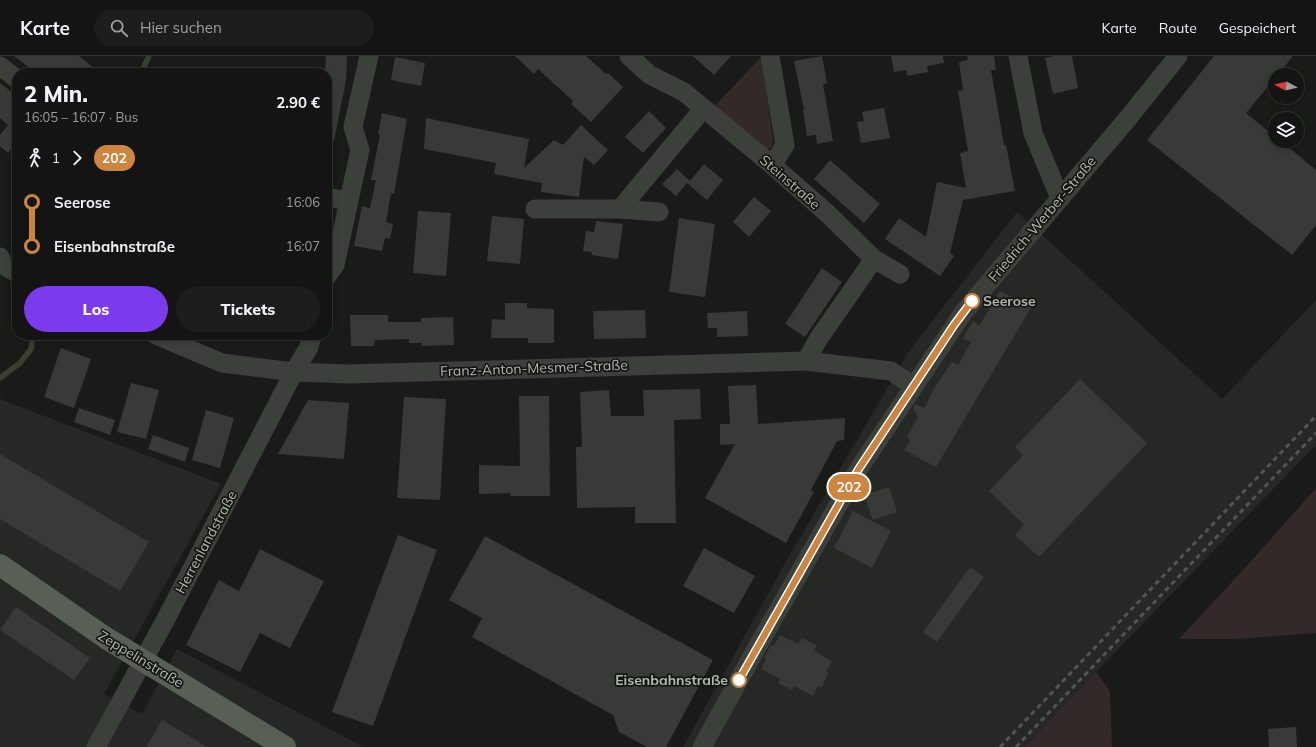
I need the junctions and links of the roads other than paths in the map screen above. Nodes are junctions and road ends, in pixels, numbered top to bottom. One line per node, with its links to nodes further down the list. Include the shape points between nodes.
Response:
1 (369, 56): 12 (street, via 353,127 360,150)
2 (628, 56): 8 (street, Steinstraße, via 650,75 684,92)
3 (770, 56): 9 (street, via 785,145)
4 (1018, 56): 11 (street, via 1033,133)
5 (1178, 56): 11 (street, Friedrich-Werber-Straße)
6 (0, 66): 7 (street)
7 (12, 75)
8 (703, 109): 9 (street, Steinstraße); 14 (street)
9 (772, 166): 17 (street, Steinstraße, via 828,214)
10 (332, 198): 12 (street)
11 (1060, 198): 25 (street, Friedrich-Werber-Straße, via 963,313)
12 (348, 201): 19 (street, via 335,266)
13 (535, 209): 14 (street)
14 (620, 209): 15 (street)
15 (659, 212)
16 (0, 257): 18 (street, via 3,265)
17 (874, 259): 20 (street, Steinstraße); 23 (street)
18 (12, 270)
19 (332, 270)
20 (900, 274)
21 (168, 340): 24 (street, Franz-Anton-Mesmer-Straße, via 222,363)
22 (311, 340): 24 (street, Herrenlandstraße)
23 (806, 361): 24 (street, Franz-Anton-Mesmer-Straße, via 348,374); 25 (street, Franz-Anton-Mesmer-Straße, via 890,371)
24 (294, 372): 27 (street, Herrenlandstraße)
25 (913, 386): 30 (street, via 858,470)
26 (0, 565): 27 (main road, Zeppelinstraße)
27 (143, 661): 28 (street, Herrenlandstraße); 29 (main road, Zeppelinstraße)
28 (96, 747)
29 (285, 747)
30 (702, 747)

